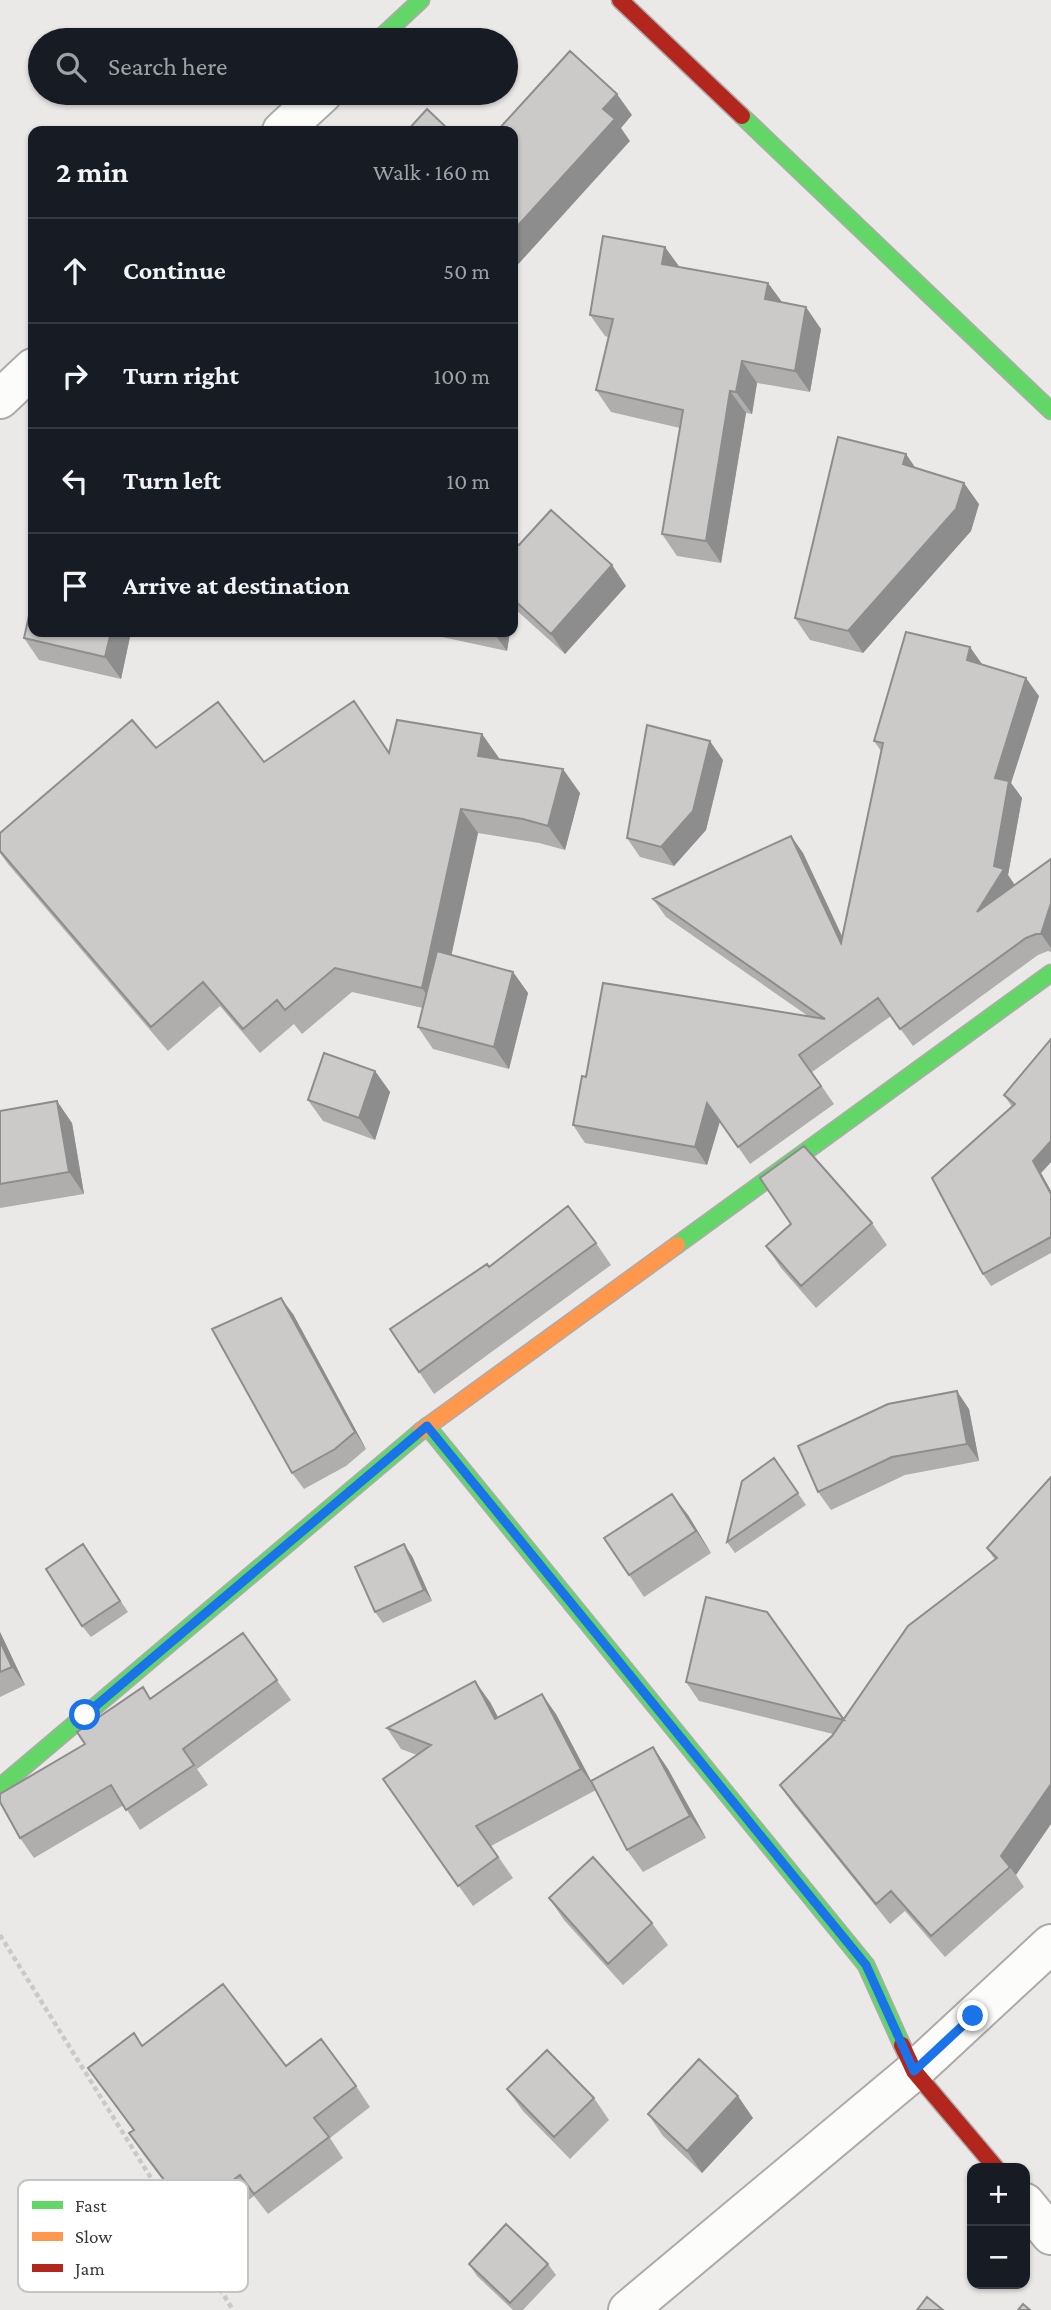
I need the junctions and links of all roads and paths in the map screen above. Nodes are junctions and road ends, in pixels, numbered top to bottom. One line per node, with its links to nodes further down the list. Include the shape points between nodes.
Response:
1 (421, 0): 3 (street)
2 (620, 0): 8 (street)
3 (391, 28)
4 (310, 105): 5 (street)
5 (287, 126)
6 (28, 373): 7 (street)
7 (0, 399)
8 (1051, 411)
9 (1051, 973): 10 (street)
10 (427, 1426): 11 (street); 14 (street, via 866,1965)
11 (0, 1787)
12 (0, 1935): 16 (path)
13 (1051, 1944): 14 (street)
14 (914, 2071): 15 (street); 21 (street)
15 (992, 2163)
16 (152, 2180)
17 (1030, 2209): 18 (street)
18 (1051, 2235)
19 (222, 2292): 20 (path)
20 (233, 2310)
21 (628, 2310)

